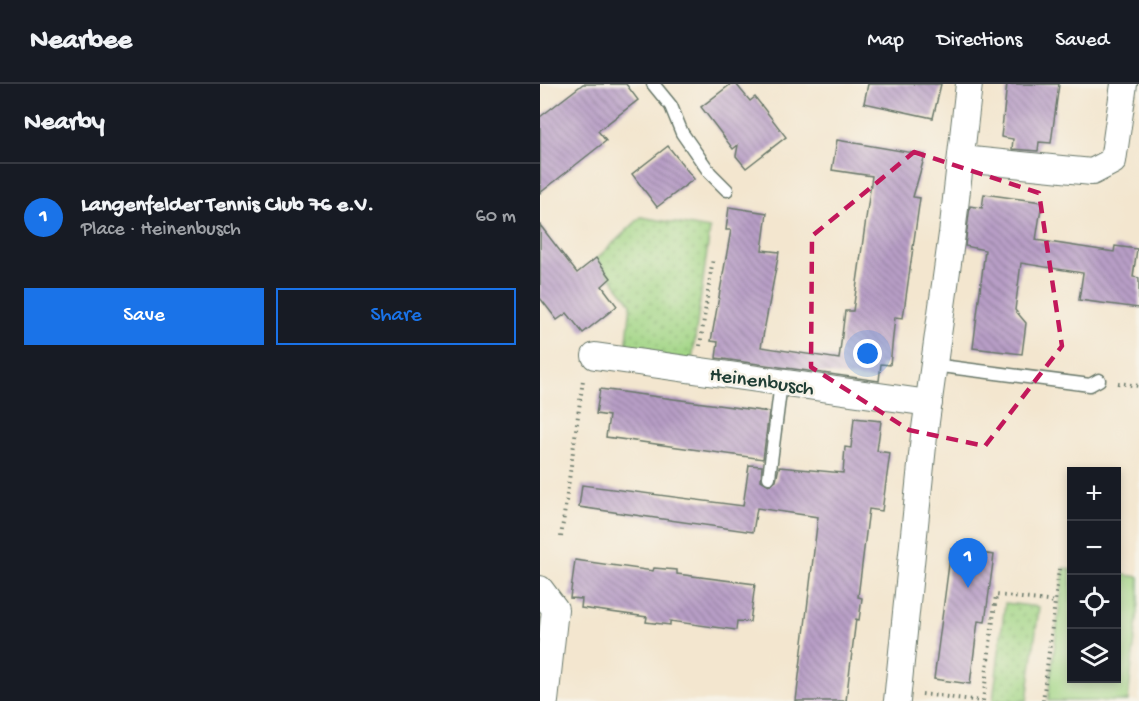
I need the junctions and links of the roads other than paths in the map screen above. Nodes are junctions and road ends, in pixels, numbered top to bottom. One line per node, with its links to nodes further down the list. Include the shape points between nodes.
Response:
1 (653, 84): 5 (lane, via 671,106 682,133 704,165)
2 (969, 84): 4 (street)
3 (1124, 84): 4 (street, via 1113,161 1092,172)
4 (962, 159): 7 (street)
5 (727, 190)
6 (595, 356): 9 (street, Heinenbusch)
7 (933, 365): 8 (lane, via 1090,384); 10 (street)
8 (1099, 380)
9 (781, 383): 10 (street, Heinenbusch); 11 (lane)
10 (929, 403): 13 (street)
11 (770, 477)
12 (540, 589): 14 (street, via 555,609)
13 (897, 696)
14 (544, 701)

